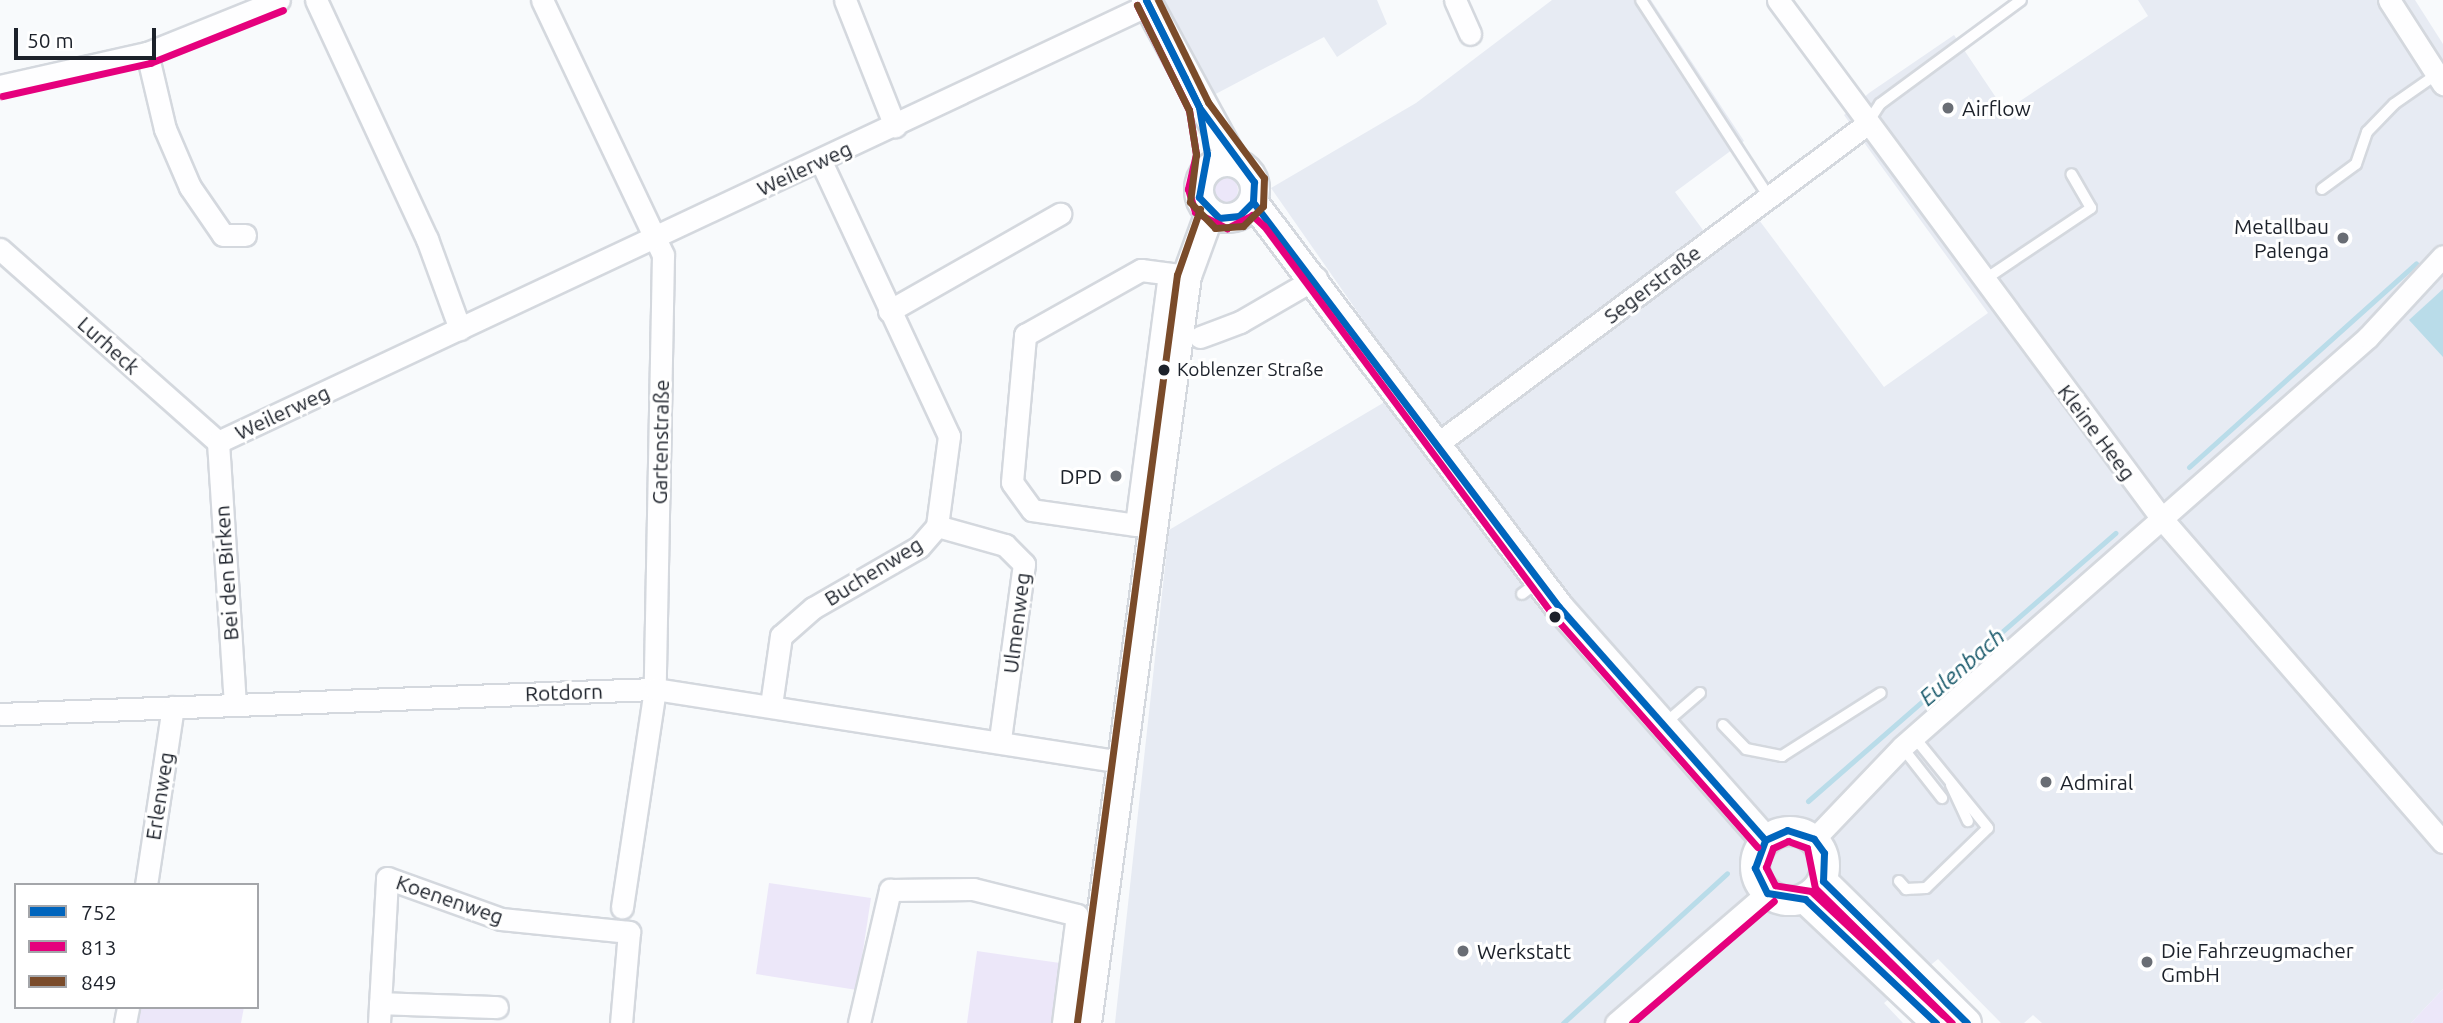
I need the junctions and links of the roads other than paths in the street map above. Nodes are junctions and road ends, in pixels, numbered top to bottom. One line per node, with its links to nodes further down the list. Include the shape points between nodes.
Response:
1 (279, 0): 12 (street)
2 (316, 0): 35 (street, via 428,239)
3 (542, 0): 28 (street, Gartenstraße)
4 (845, 0): 17 (street)
5 (1455, 0): 11 (street)
6 (1641, 0): 23 (lane)
7 (1778, 0): 16 (street, Kleine Heeg)
8 (2021, 0): 16 (lane, via 1880,104)
9 (2389, 0): 13 (street)
10 (1147, 3): 15 (main road); 17 (street, Weilerweg)
11 (1470, 34)
12 (147, 53): 14 (street); 27 (street, via 165,129 190,187 223,235)
13 (2440, 79): 22 (lane, via 2394,104 2367,132 2356,164)
14 (0, 86)
15 (1199, 107): 19 (main road); 20 (main road)
16 (1867, 124): 23 (street, Segerstraße); 33 (street, Kleine Heeg)
17 (895, 126): 18 (street, Weilerweg)
18 (821, 161): 28 (street, Weilerweg); 34 (street, Buchenweg)
19 (1234, 162): 20 (main road); 24 (main road, via 1254,182)
20 (1206, 170): 25 (main road, via 1198,188)
21 (2071, 174): 33 (lane, via 2091,208)
22 (2322, 188)
23 (1769, 197): 38 (street, Segerstraße)
24 (1253, 202): 25 (main road, via 1239,216); 32 (main road)
25 (1210, 213): 31 (main road)
26 (1060, 214): 34 (street)
27 (245, 235)
28 (657, 235): 35 (street, Weilerweg); 42 (street, Gartenstraße, via 663,256)
29 (0, 249): 37 (street, Lurheck)
30 (2443, 256): 39 (street, via 2368,337)
31 (1178, 275): 41 (main road); 41 (street, via 1142,270 1025,335 1012,482 1018,498 1032,509)
32 (1316, 278): 36 (street, via 1240,322); 38 (main road)
33 (1982, 281): 39 (street, Kleine Heeg)
34 (889, 311): 40 (street, Buchenweg, via 949,436)
35 (460, 329): 37 (street, Weilerweg)
36 (1200, 337)
37 (218, 442): 45 (street, Bei den Birken)
38 (1437, 444): 50 (main road, via 1531,587)
39 (2162, 519): 52 (street); 59 (street, Kleine Heeg)
40 (937, 526): 46 (street, Buchenweg, via 919,547 813,608 781,636); 51 (street, Ulmenweg, via 1005,545 1024,564)
41 (1145, 526): 53 (main road)
42 (655, 689): 45 (street, Rotdorn); 46 (street, Rotdorn); 64 (street, Gartenstraße)
43 (1700, 693): 50 (lane)
44 (1881, 693): 49 (lane, via 1782,756 1746,749)
45 (235, 704): 47 (street, Rotdorn)
46 (771, 705): 51 (street, Rotdorn)
47 (173, 707): 48 (street, Rotdorn); 61 (street, Erlenweg)
48 (0, 714)
49 (1723, 725)
50 (1661, 726): 58 (main road)
51 (1000, 739): 53 (street, Rotdorn)
52 (1908, 742): 54 (lane); 55 (lane); 57 (street)
53 (1123, 762): 70 (main road)
54 (1945, 772): 56 (lane); 60 (lane, via 1987,821 1985,835 1926,888 1906,889)
55 (1942, 798)
56 (1968, 821)
57 (1814, 839): 58 (main road, via 1787,830); 62 (main road, via 1826,866)
58 (1765, 840): 63 (main road, via 1755,868)
59 (2443, 842)
60 (1899, 881)
61 (146, 883)
62 (1814, 890): 63 (main road, via 1781,900); 72 (main road); 73 (main road)
63 (1767, 893): 71 (street)
64 (622, 908)
65 (497, 1007): 66 (street, Koenenweg)
66 (380, 1013): 67 (street, Koenenweg, via 387,878 501,919 629,932)
67 (621, 1023)
68 (859, 1023): 69 (street, via 890,890 973,889 1077,915)
69 (1063, 1023)
70 (1087, 1023)
71 (1616, 1023)
72 (1936, 1023)
73 (1967, 1023)

